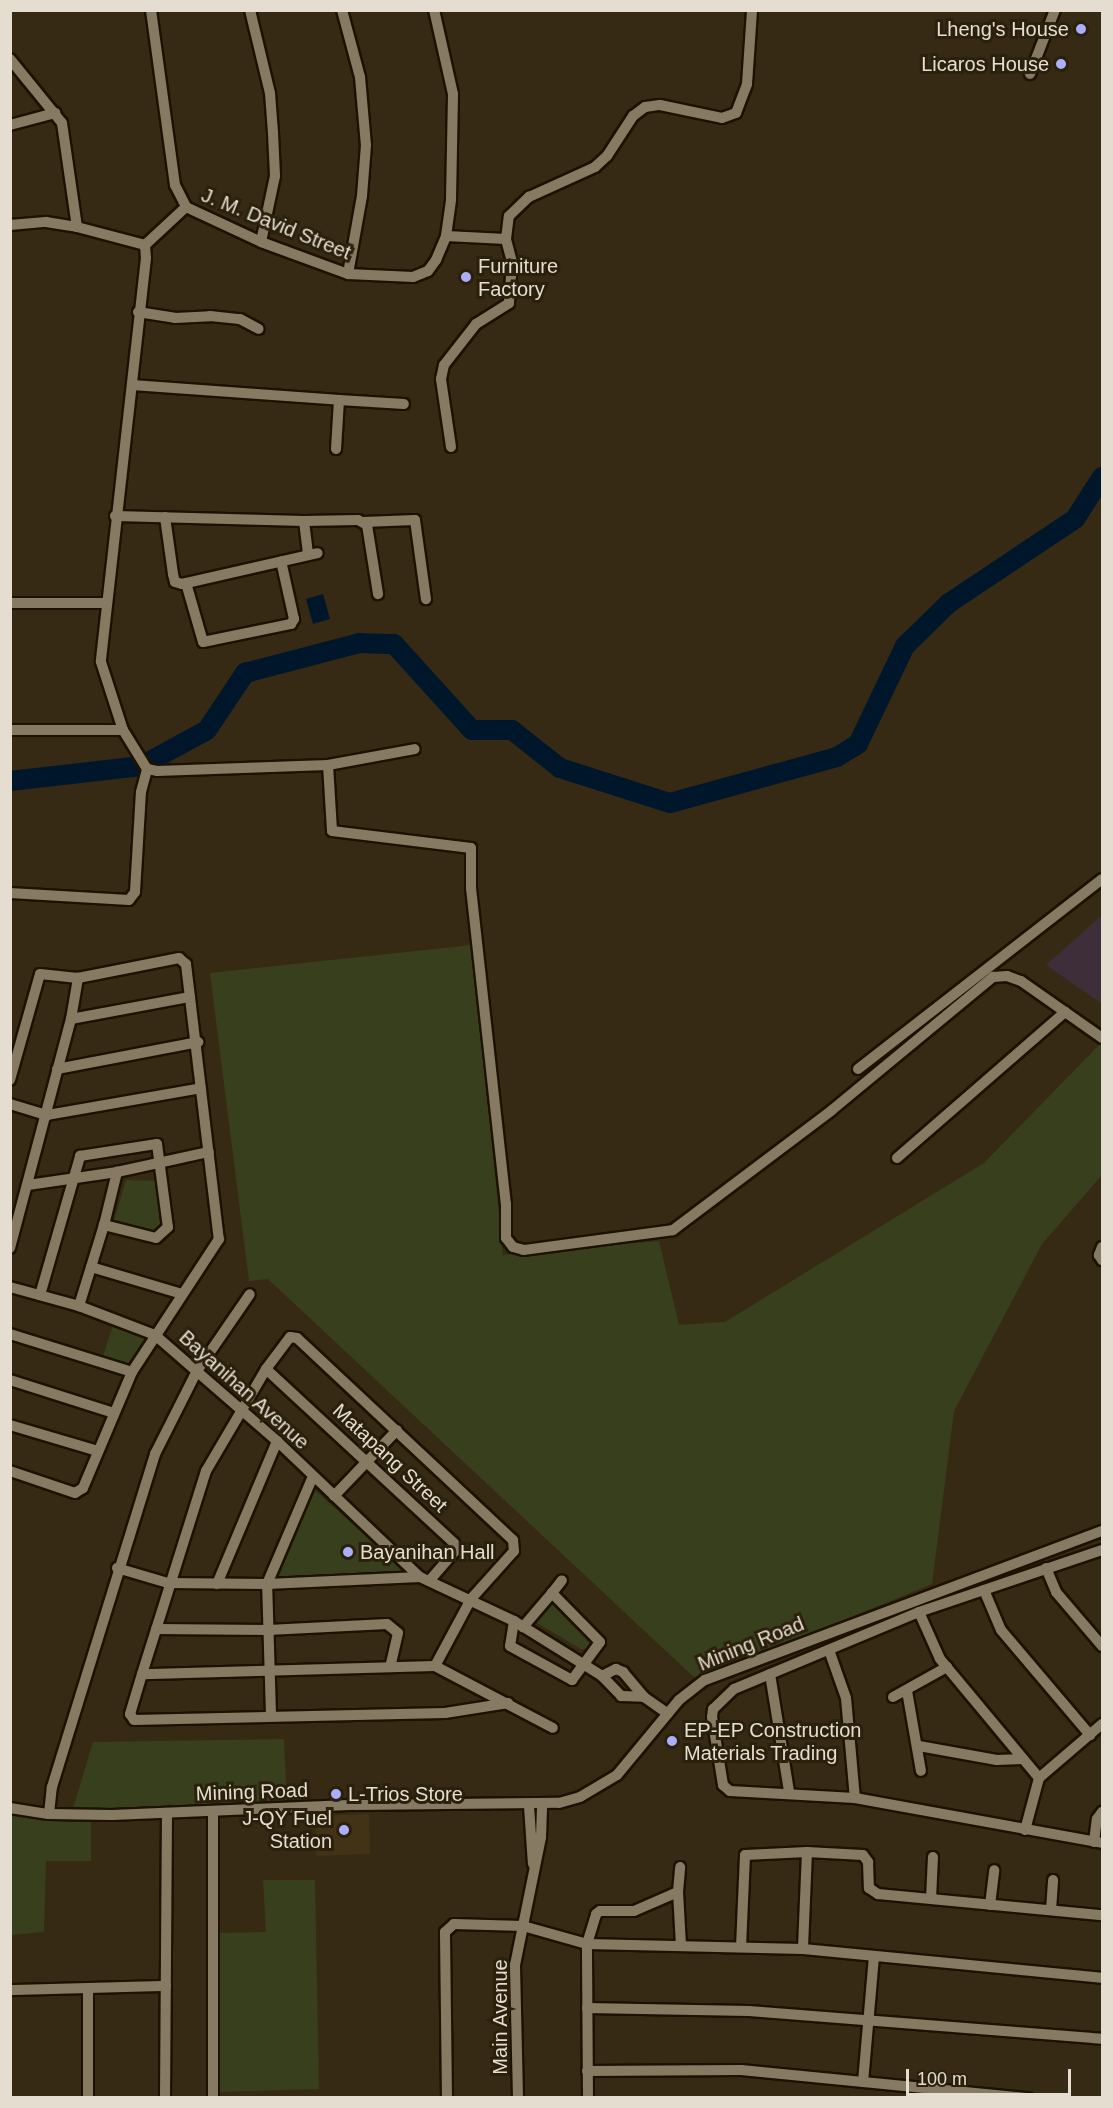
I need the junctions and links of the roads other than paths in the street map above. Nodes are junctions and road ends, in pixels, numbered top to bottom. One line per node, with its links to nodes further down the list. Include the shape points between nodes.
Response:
1 (151, 10): 11 (street, J. M. David Street, via 176,185)
2 (250, 10): 16 (street, via 270,93 273,133 275,176)
3 (342, 10): 18 (street, via 360,77 366,145 362,196)
4 (434, 10): 14 (street, J. M. David Street, via 453,94 454,141)
5 (752, 10): 15 (street, via 747,84 736,113 722,117 660,105 645,107 633,116 607,156 595,167 529,197 518,206 509,216)
6 (1055, 10): 8 (street)
7 (10, 59): 9 (street)
8 (1030, 74)
9 (55, 113): 10 (street); 13 (street, via 67,136)
10 (10, 125)
11 (186, 207): 16 (street, J. M. David Street); 17 (street)
12 (10, 225): 13 (street, via 46,222)
13 (77, 227): 17 (street)
14 (446, 236): 15 (street); 18 (street, J. M. David Street, via 428,272 413,277)
15 (506, 239): 24 (street, via 512,262 509,303 476,324 444,365 441,379)
16 (261, 242): 18 (street, J. M. David Street)
17 (145, 245): 19 (street)
18 (348, 274)
19 (138, 312): 20 (street, via 175,318 240,319); 21 (street)
20 (260, 329)
21 (132, 385): 22 (street); 26 (street)
22 (339, 400): 23 (street); 25 (street)
23 (404, 404)
24 (451, 447)
25 (336, 449)
26 (115, 516): 27 (street); 35 (street)
27 (165, 518): 28 (street); 31 (street, via 175,582)
28 (304, 521): 29 (street); 30 (street, via 313,554)
29 (363, 522): 32 (street, via 369,529); 33 (street, via 415,520)
30 (280, 561): 31 (street); 31 (street, via 294,619 291,624 202,642)
31 (186, 583)
32 (378, 594)
33 (426, 599)
34 (10, 603): 35 (street)
35 (107, 603): 37 (street, via 101,662)
36 (10, 730): 37 (street)
37 (123, 730): 39 (street)
38 (415, 749): 40 (street)
39 (145, 764): 40 (street); 42 (street, via 135,892 129,900)
40 (328, 765): 44 (street, via 332,831 471,848 471,888 506,1204 506,1238 513,1247 524,1250 673,1230 832,1110 993,978)
41 (1102, 879): 43 (street)
42 (10, 893)
43 (1000, 958): 44 (street); 51 (street)
44 (1007, 976): 47 (street, via 1022,981)
45 (78, 978): 46 (street, via 179,958 186,964); 48 (street); 53 (street, via 40,974)
46 (190, 997): 48 (street); 50 (street)
47 (1065, 1012): 49 (street); 58 (street)
48 (71, 1019): 52 (street)
49 (1102, 1038)
50 (198, 1042): 52 (street); 54 (street)
51 (858, 1068)
52 (57, 1069): 56 (street)
53 (10, 1080)
54 (201, 1088): 56 (street); 57 (street)
55 (10, 1104): 56 (street)
56 (47, 1114): 62 (street)
57 (209, 1152): 59 (street); 69 (street, via 219,1239)
58 (897, 1158)
59 (161, 1163): 60 (street); 61 (street, via 155,1143 83,1154); 63 (street, via 168,1227 164,1234 156,1238)
60 (117, 1172): 61 (street); 63 (street)
61 (75, 1179): 62 (street); 71 (street)
62 (28, 1185): 65 (street)
63 (104, 1225): 67 (street)
64 (1102, 1247): 66 (street)
65 (10, 1248)
66 (1102, 1260)
67 (91, 1267): 69 (street); 72 (street)
68 (10, 1287): 71 (street, Bayanihan Avenue)
69 (182, 1294): 74 (street)
70 (249, 1294): 76 (street)
71 (40, 1295): 72 (street, Bayanihan Avenue)
72 (79, 1306): 74 (street, Bayanihan Avenue)
73 (10, 1334): 77 (street)
74 (155, 1335): 76 (street, Bayanihan Avenue); 77 (street)
75 (266, 1369): 79 (street); 82 (street, via 290,1337 297,1338); 85 (street, Matapang Street)
76 (198, 1371): 79 (street, Bayanihan Avenue); 91 (street, via 155,1454)
77 (132, 1372): 80 (street)
78 (10, 1380): 80 (street)
79 (241, 1409): 83 (street, Bayanihan Avenue); 95 (street, via 206,1471)
80 (114, 1413): 84 (street)
81 (10, 1425): 84 (street)
82 (397, 1430): 85 (street); 100 (street, via 515,1545)
83 (277, 1441): 87 (street, Bayanihan Avenue); 96 (street)
84 (98, 1451): 86 (street, via 83,1488 75,1493)
85 (367, 1461): 88 (street); 93 (street, Matapang Street, via 456,1546)
86 (10, 1471)
87 (312, 1476): 88 (street, Bayanihan Avenue); 97 (street)
88 (334, 1496): 93 (street, Bayanihan Avenue)
89 (1102, 1531): 119 (street, Mining Road, via 721,1673 693,1688)
90 (1102, 1550): 92 (street)
91 (117, 1568): 95 (street); 136 (street, via 52,1787)
92 (1046, 1568): 98 (street); 105 (street, via 1056,1592)
93 (425, 1579): 97 (street); 100 (street)
94 (562, 1580): 99 (street)
95 (168, 1583): 96 (street); 103 (street)
96 (217, 1584): 97 (street)
97 (267, 1584): 104 (street)
98 (984, 1590): 101 (street); 123 (street, via 1001,1630)
99 (552, 1593): 102 (street); 107 (street, via 600,1639)
100 (471, 1599): 102 (street); 108 (street)
101 (919, 1612): 106 (street); 110 (street)
102 (519, 1624): 107 (street); 107 (street, via 510,1646 572,1680)
103 (156, 1629): 104 (street); 112 (street)
104 (268, 1630): 109 (street, via 387,1624 398,1633); 111 (street)
105 (1102, 1646)
106 (829, 1650): 113 (street); 129 (street, via 846,1698)
107 (585, 1665): 114 (street)
108 (435, 1666): 109 (street); 118 (street)
109 (390, 1667): 111 (street)
110 (947, 1668): 115 (street); 125 (street)
111 (269, 1672): 112 (street); 120 (street)
112 (142, 1674): 120 (street, via 130,1714 134,1720)
113 (770, 1674): 128 (street); 128 (street, via 734,1689 713,1709 712,1717 726,1789)
114 (602, 1676): 117 (street, via 621,1696); 117 (street, via 616,1669 623,1672)
115 (908, 1691): 116 (street); 124 (street)
116 (893, 1696)
117 (644, 1697): 119 (street)
118 (508, 1703): 120 (street, via 445,1713); 122 (street)
119 (668, 1714): 130 (street, Mining Road, via 617,1775 580,1797)
120 (271, 1715)
121 (1102, 1724): 123 (street)
122 (553, 1728)
123 (1090, 1735): 127 (street)
124 (919, 1746): 125 (street, via 996,1760); 126 (street)
125 (1023, 1759): 127 (street)
126 (921, 1771)
127 (1039, 1778): 137 (street)
128 (789, 1791): 129 (street)
129 (855, 1798): 137 (street)
130 (542, 1805): 131 (street, Mining Road); 141 (street, Main Avenue, via 541,1837)
131 (529, 1806): 133 (street, Mining Road, via 355,1805); 141 (street, Main Avenue)
132 (10, 1808): 136 (street, Mining Road)
133 (213, 1811): 135 (street, Mining Road); 167 (street)
134 (1102, 1812): 138 (street, via 1097,1819)
135 (167, 1813): 136 (street, Mining Road); 157 (street)
136 (49, 1814)
137 (1025, 1830): 138 (street)
138 (1098, 1842)
139 (807, 1852): 146 (street, via 863,1855 868,1862 872,1892); 153 (street, via 744,1855); 154 (street)
140 (933, 1857): 146 (street)
141 (534, 1867): 150 (street, Main Avenue)
142 (680, 1867): 145 (street)
143 (994, 1870): 147 (street)
144 (1053, 1880): 148 (street)
145 (678, 1892): 151 (street, via 634,1911 598,1912); 152 (street)
146 (931, 1899): 147 (street)
147 (990, 1905): 148 (street)
148 (1052, 1910): 149 (street)
149 (1102, 1915)
150 (522, 1926): 151 (street); 168 (street, via 454,1924 445,1932); 169 (street, Main Avenue, via 515,1965)
151 (587, 1944): 152 (street); 160 (street)
152 (681, 1946): 153 (street)
153 (741, 1947): 154 (street)
154 (803, 1949): 155 (street)
155 (874, 1957): 156 (street); 161 (street)
156 (1102, 1978)
157 (166, 1986): 159 (street); 166 (street)
158 (10, 1990): 159 (street)
159 (88, 1990): 165 (street)
160 (587, 2008): 161 (street, via 748,2010); 163 (street)
161 (867, 2021): 162 (street); 164 (street)
162 (1102, 2039)
163 (587, 2071): 164 (street, via 741,2070); 170 (street)
164 (863, 2082): 171 (street)
165 (88, 2097)
166 (165, 2097)
167 (213, 2097)
168 (447, 2097)
169 (518, 2097)
170 (588, 2097)
171 (1029, 2097)

